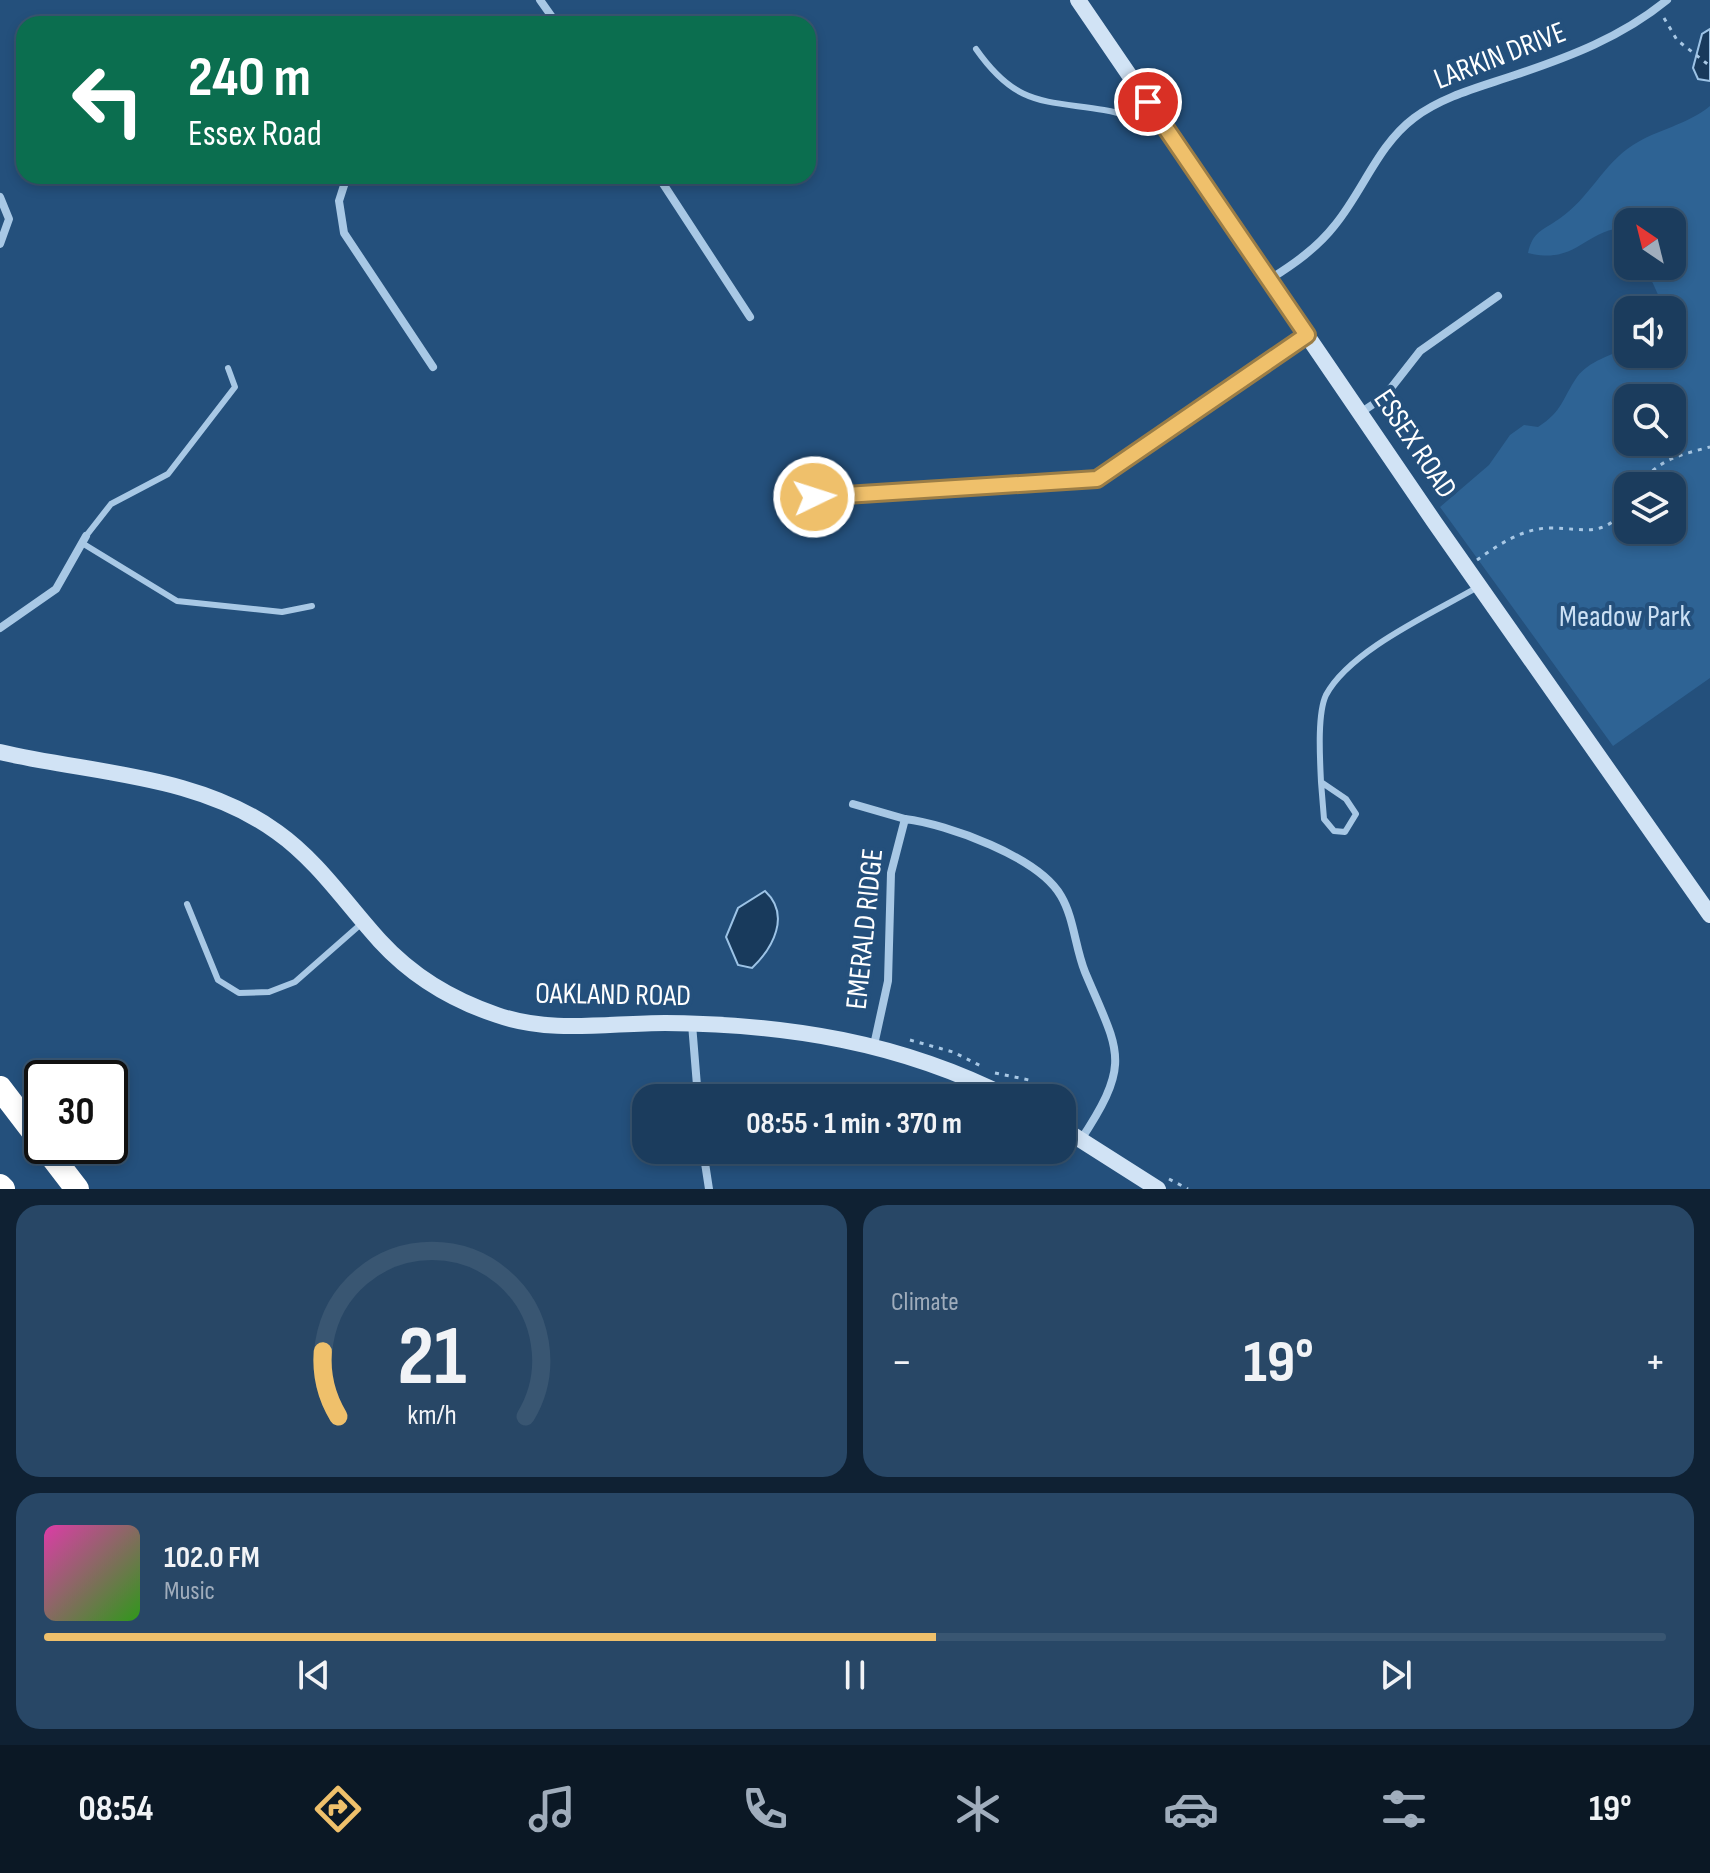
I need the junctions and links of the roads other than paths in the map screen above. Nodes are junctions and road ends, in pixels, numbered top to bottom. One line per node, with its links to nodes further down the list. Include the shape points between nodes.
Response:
1 (1078, 0): 4 (street, ESSEX ROAD)
2 (1664, 2): 9 (street, LARKIN DRIVE, via 1580,52 1464,92 1413,119 1391,139 1319,244)
3 (976, 49): 4 (lane, via 1006,84 1037,100 1106,110)
4 (1165, 127): 9 (street, ESSEX ROAD)
5 (343, 184): 13 (street, via 339,217 344,233)
6 (663, 184): 11 (street)
7 (0, 197): 8 (street, via 9,219)
8 (0, 244)
9 (1270, 279): 12 (street, ESSEX ROAD)
10 (1498, 296): 15 (street, via 1420,351 1384,397)
11 (750, 317)
12 (1307, 335): 15 (street, ESSEX ROAD); 16 (street, via 1097,479)
13 (433, 367)
14 (228, 368): 17 (lane, via 235,387 168,474 111,504)
15 (1360, 413): 18 (street, ESSEX ROAD)
16 (814, 497)
17 (84, 539): 19 (lane, via 177,601 282,612); 20 (street, via 56,589)
18 (1479, 586): 22 (lane, via 1392,636 1347,670 1325,697); 26 (street, ESSEX ROAD)
19 (312, 606)
20 (0, 628)
21 (0, 752): 27 (street, OAKLAND ROAD, via 215,797 276,831 306,855)
22 (1321, 782): 22 (lane, via 1346,799 1356,814 1345,832 1334,831 1324,819)
23 (853, 804): 24 (street, EMERALD RIDGE)
24 (905, 819): 29 (street, EMERALD RIDGE, via 891,873 891,954); 35 (street, EMERALD RIDGE, via 965,834 1036,870 1060,893 1083,968 1116,1045 1111,1091)
25 (187, 904): 27 (lane, via 218,980 239,993 269,992 295,982)
26 (1710, 915)
27 (364, 922): 28 (street, OAKLAND ROAD, via 432,986 508,1019 558,1027)
28 (692, 1024): 29 (street, OAKLAND ROAD); 30 (street)
29 (876, 1038): 31 (street, OAKLAND ROAD)
30 (697, 1084)
31 (981, 1084)
32 (0, 1088): 33 (highway)
33 (24, 1119)
34 (1076, 1138): 35 (street)
35 (1080, 1141): 40 (street)
36 (58, 1164): 38 (highway)
37 (705, 1164): 39 (street)
38 (77, 1189)
39 (709, 1189)
40 (1158, 1189)

